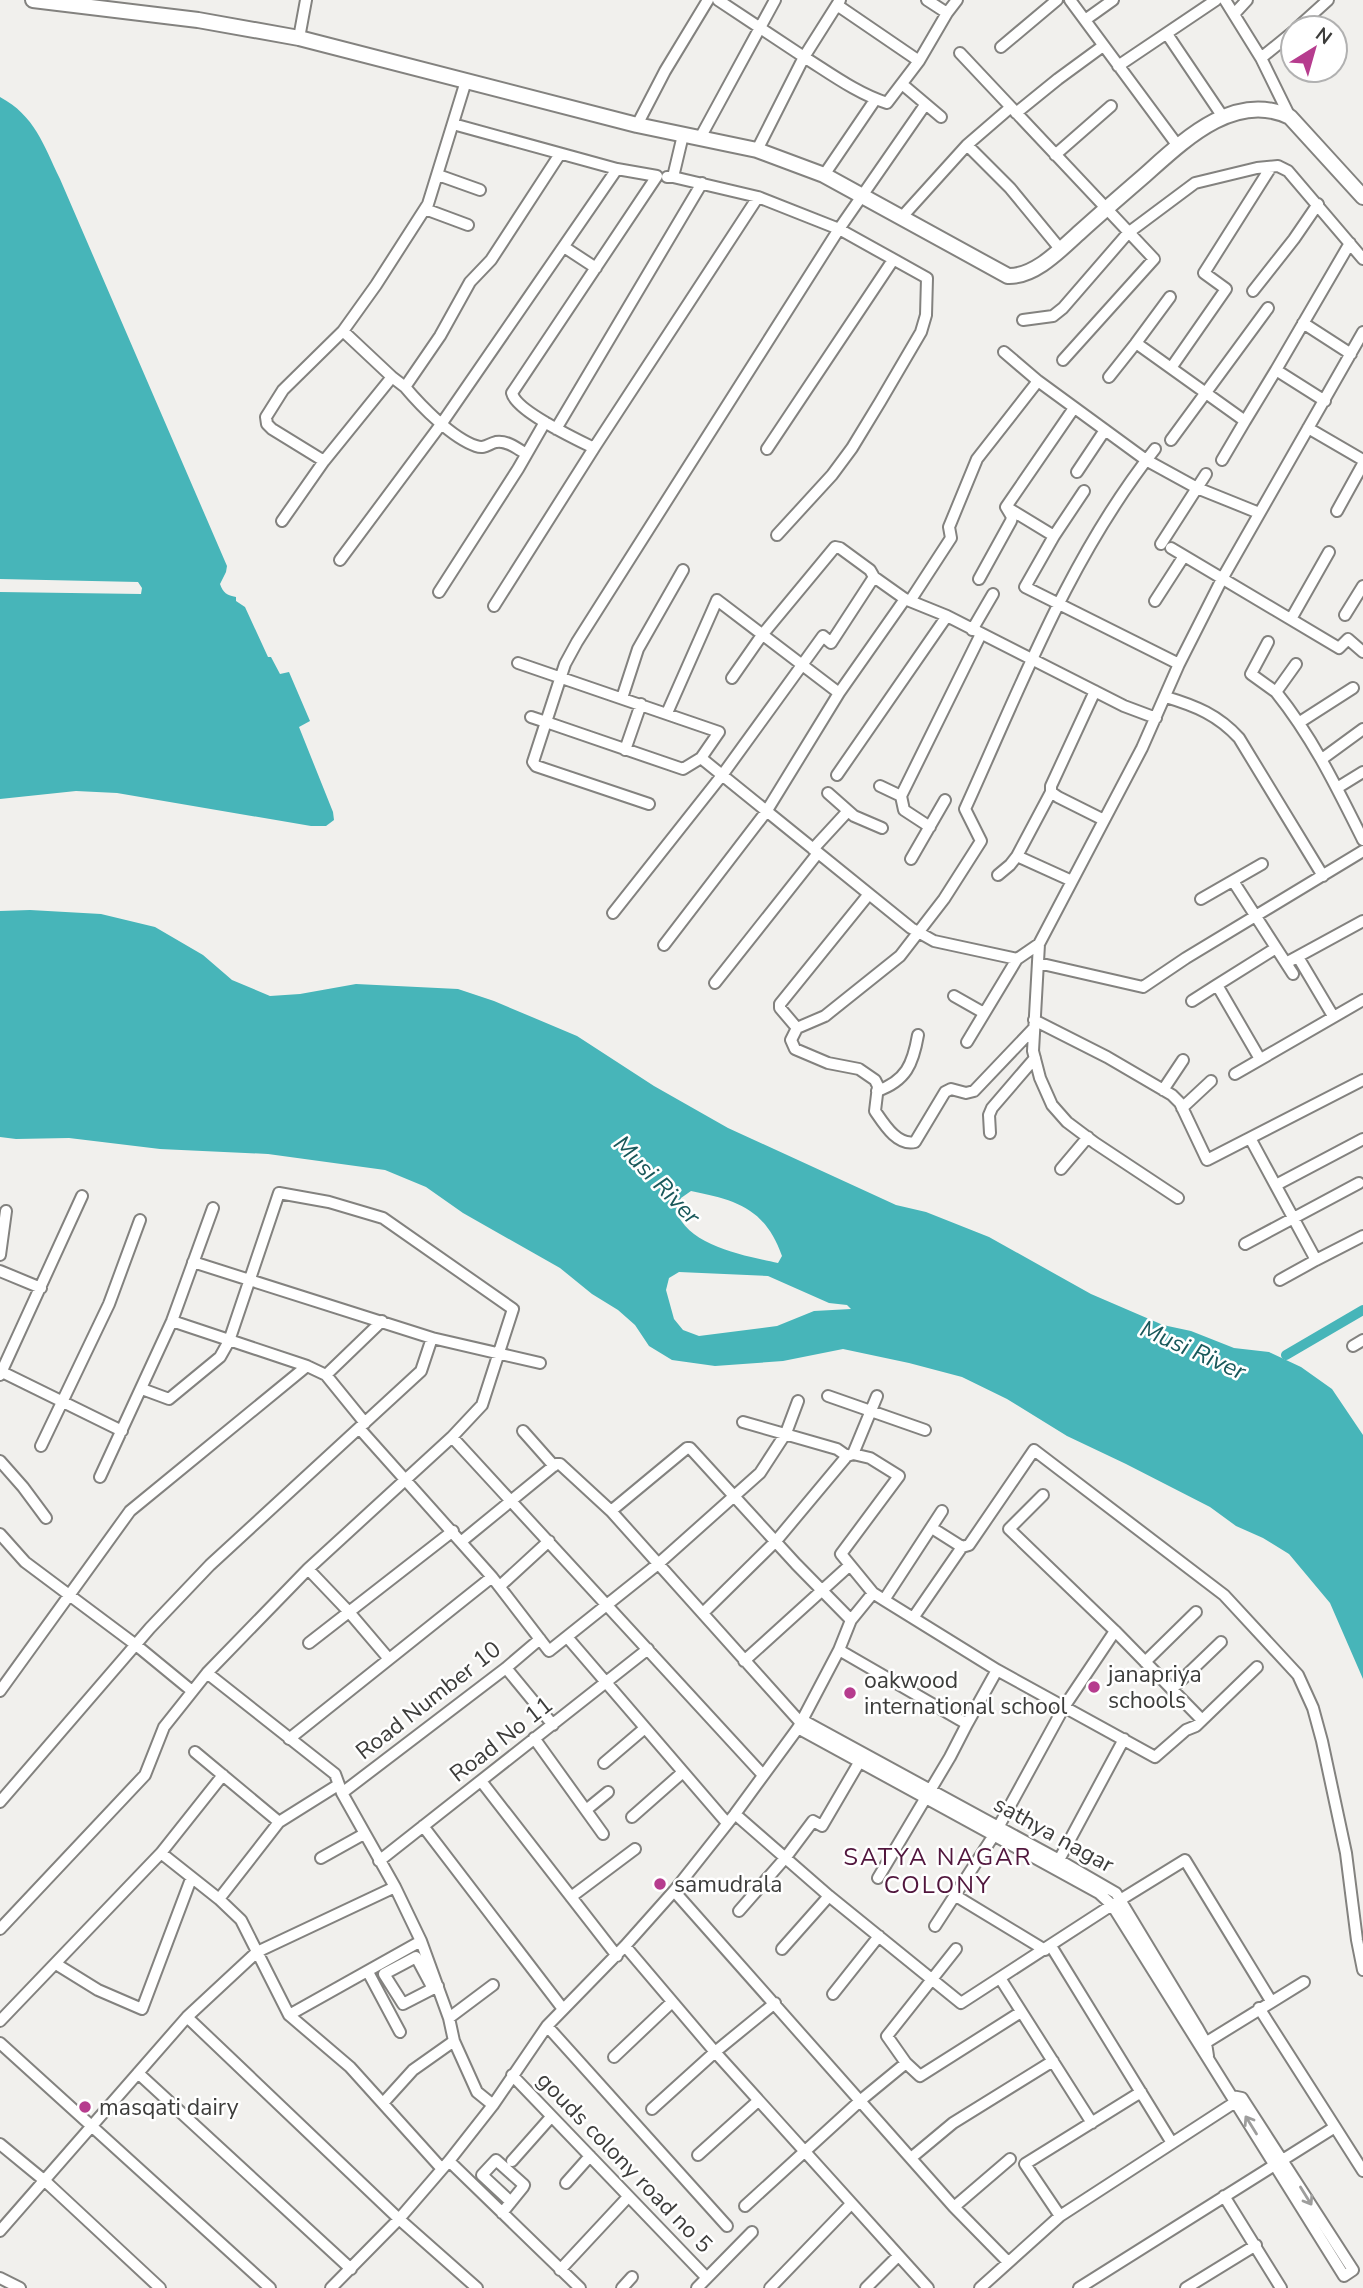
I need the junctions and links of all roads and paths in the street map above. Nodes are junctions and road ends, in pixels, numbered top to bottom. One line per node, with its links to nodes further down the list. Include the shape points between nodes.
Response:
1 (33, 0): 16 (street)
2 (306, 0): 23 (street)
3 (708, 0): 42 (street)
4 (718, 0): 21 (street)
5 (775, 0): 21 (street)
6 (927, 0): 17 (street)
7 (957, 0): 17 (street)
8 (1057, 0): 26 (street)
9 (1070, 0): 20 (street)
10 (1113, 0): 20 (street)
11 (1216, 0): 22 (street)
12 (1226, 0): 18 (street)
13 (1247, 0): 18 (street)
14 (1328, 0): 19 (street)
15 (839, 2): 28 (street); 30 (street)
16 (108, 4): 23 (street)
17 (947, 13): 30 (street)
18 (1235, 13): 29 (street)
19 (1312, 14)
20 (1085, 19): 25 (street)
21 (760, 26): 28 (street); 44 (street)
22 (1167, 34): 31 (street); 39 (street)
23 (299, 38): 32 (street)
24 (1279, 43): 29 (street)
25 (1103, 46): 31 (street); 37 (street)
26 (1001, 47)
27 (960, 53): 37 (street)
28 (804, 57): 34 (street); 47 (street)
29 (1261, 58): 40 (street)
30 (919, 61): 33 (street)
31 (1118, 66): 46 (street)
32 (466, 82): 41 (street); 42 (street)
33 (902, 84): 34 (street, via 887,103); 35 (street)
34 (876, 100): 54 (street)
35 (925, 105): 38 (street); 60 (street)
36 (1111, 106): 49 (street)
37 (1014, 110): 45 (street); 49 (street)
38 (941, 117)
39 (1223, 117): 40 (street, via 1262,109); 46 (street)
40 (1290, 117): 59 (street)
41 (454, 121): 48 (street); 53 (street)
42 (637, 125): 43 (street)
43 (683, 135): 44 (street); 52 (street)
44 (700, 138): 47 (street)
45 (967, 145): 64 (street); 70 (street)
46 (1178, 146): 63 (street)
47 (757, 150): 54 (street)
48 (560, 154): 51 (street); 90 (street, via 491,260 470,282)
49 (1055, 155): 63 (street)
50 (1270, 167): 61 (street, via 1288,171); 67 (street, via 1195,183); 85 (street, via 1204,273 1226,289)
51 (617, 169): 55 (street); 69 (street)
52 (674, 173): 55 (street); 56 (street)
53 (438, 175): 57 (street); 62 (street)
54 (824, 175): 60 (street)
55 (657, 176): 73 (street)
56 (702, 183): 58 (street); 98 (street)
57 (480, 190)
58 (758, 197): 66 (street); 101 (street)
59 (1363, 197)
60 (857, 202): 64 (street); 66 (street)
61 (1318, 204): 68 (street); 74 (street)
62 (425, 209): 65 (street); 79 (street)
63 (1109, 213): 67 (street); 70 (street)
64 (901, 218): 70 (street, via 1008,276 1033,269)
65 (468, 225)
66 (841, 226): 72 (street); 145 (street, via 577,642)
67 (1126, 230): 77 (street, via 1063,308 1053,316); 84 (street, via 1154,260)
68 (1350, 243): 71 (street); 78 (street)
69 (564, 247): 73 (street); 96 (street)
70 (1061, 250)
71 (1363, 259)
72 (893, 260): 102 (street); 117 (street, via 927,278 921,332 852,448)
73 (596, 268): 95 (street, via 512,393 514,400)
74 (1253, 291)
75 (1170, 297): 81 (street)
76 (1268, 308): 91 (street)
77 (1023, 320)
78 (1303, 323): 83 (street); 86 (street)
79 (342, 331): 87 (street); 107 (street, via 283,390 266,418 272,429)
80 (1363, 332): 83 (street)
81 (1136, 343): 85 (street); 88 (street)
82 (1004, 352): 89 (street)
83 (1351, 354): 92 (street)
84 (1063, 360)
85 (1171, 368): 91 (street)
86 (1276, 370): 92 (street); 94 (street)
87 (392, 377): 90 (street); 107 (street)
88 (1109, 377)
89 (1038, 381): 93 (street); 129 (street, via 978,459 949,527 951,538)
90 (405, 387): 96 (street)
91 (1205, 393): 94 (street); 100 (street)
92 (1325, 401): 97 (street)
93 (1074, 408): 99 (street); 113 (street)
94 (1245, 421): 106 (street)
95 (545, 422): 98 (street); 104 (street)
96 (442, 423): 104 (street, via 478,447 509,443); 121 (street)
97 (1308, 428): 108 (street); 115 (street)
98 (556, 429): 101 (street)
99 (1105, 430): 105 (street); 109 (street)
100 (1171, 440)
101 (594, 448): 132 (street)
102 (767, 449)
103 (1155, 449): 105 (street)
104 (526, 454): 127 (street)
105 (1146, 460): 111 (street); 131 (street, via 1094,538)
106 (1222, 460)
107 (324, 461): 116 (street)
108 (1363, 462): 114 (street)
109 (1077, 472)
110 (1206, 474): 111 (street)
111 (1197, 488): 115 (street); 120 (street, via 1166,546)
112 (1084, 491): 118 (street)
113 (1006, 507): 118 (street); 124 (street, via 1011,522)
114 (1337, 511)
115 (1259, 513): 125 (street)
116 (282, 521)
117 (777, 536)
118 (1054, 536): 131 (street, via 1025,587)
119 (1329, 552): 135 (street)
120 (1184, 556): 125 (street); 130 (street)
121 (340, 560)
122 (683, 570): 152 (street, via 638,649)
123 (874, 577): 129 (street); 137 (street, via 835,547); 144 (street, via 831,643 823,636)
124 (979, 579)
125 (1222, 579): 135 (street); 142 (street)
126 (1363, 586): 133 (street)
127 (439, 592)
128 (993, 594): 136 (street)
129 (908, 600): 134 (street); 150 (street)
130 (1155, 601)
131 (1058, 604): 140 (street); 142 (street)
132 (494, 606)
133 (1345, 615)
134 (947, 616): 136 (street); 165 (street)
135 (1291, 619): 139 (street, via 1339,648 1348,639)
136 (976, 632): 140 (street); 170 (street)
137 (762, 635): 144 (street); 146 (street); 154 (street, via 717,600)
138 (1268, 642): 149 (street, via 1251,674)
139 (1363, 652)
140 (1033, 660): 148 (street); 193 (street, via 965,809 981,841)
141 (518, 663): 145 (street)
142 (1179, 664): 151 (street)
143 (1296, 664): 149 (street)
144 (801, 666): 150 (street); 164 (street)
145 (560, 677): 152 (street); 157 (street)
146 (732, 678)
147 (1353, 688): 158 (street)
148 (1095, 691): 156 (street); 168 (street)
149 (1276, 692): 158 (street)
150 (839, 693): 174 (street)
151 (1166, 697): 156 (street); 185 (street, via 1211,714 1239,738)
152 (621, 698): 153 (street)
153 (641, 704): 154 (street); 160 (street)
154 (667, 713): 161 (street, via 719,732)
155 (531, 717): 157 (street)
156 (1156, 718): 175 (street)
157 (546, 722): 160 (street); 172 (street, via 533,762 536,766)
158 (1300, 722): 162 (street)
159 (1363, 729): 162 (street)
160 (625, 750): 161 (street, via 683,768)
161 (701, 758): 164 (street)
162 (1322, 759): 167 (street)
163 (1363, 772): 167 (street)
164 (723, 774): 174 (street); 190 (street)
165 (837, 775)
166 (880, 786): 170 (street)
167 (1337, 788): 178 (street)
168 (1051, 792): 175 (street); 181 (street)
169 (828, 793): 173 (street)
170 (901, 796): 176 (street, via 904,810)
171 (945, 800): 176 (street)
172 (649, 804)
173 (848, 811): 177 (street); 179 (street)
174 (766, 812): 179 (street); 194 (street)
175 (1104, 820): 186 (street)
176 (930, 827): 182 (street)
177 (882, 828)
178 (1363, 841)
179 (815, 851): 188 (street); 202 (street)
180 (1363, 851): 185 (street)
181 (1017, 856): 184 (street); 186 (street)
182 (911, 859)
183 (1262, 864): 187 (street)
184 (998, 875)
185 (1323, 876): 191 (street)
186 (1072, 881): 195 (street)
187 (1233, 881): 189 (street); 191 (street)
188 (869, 894): 193 (street); 210 (street, via 780,1004)
189 (1201, 899)
190 (614, 913)
191 (1255, 917): 196 (street); 199 (street, via 1143,987)
192 (1363, 921): 197 (street)
193 (918, 932): 198 (street, via 934,941); 210 (street, via 893,963 825,1016)
194 (664, 944)
195 (1039, 944): 198 (street); 199 (street)
196 (1276, 948): 200 (street); 203 (street)
197 (1298, 957): 200 (street); 208 (street)
198 (1017, 959): 207 (street)
199 (1038, 963): 209 (street)
200 (1286, 963): 201 (street)
201 (1293, 974)
202 (715, 983)
203 (1217, 985): 206 (street); 215 (street)
204 (954, 996): 207 (street)
205 (1363, 1000): 208 (street)
206 (1192, 1001)
207 (984, 1013): 212 (street)
208 (1333, 1016): 215 (street)
209 (1034, 1024): 213 (street); 219 (street, via 1107,1057); 220 (street, via 974,1091 945,1092 915,1142 900,1140 882,1121 875,1111)
210 (797, 1028): 220 (street, via 791,1040 795,1049 867,1073 875,1080)
211 (918, 1035): 220 (street, via 900,1081)
212 (967, 1042)
213 (1035, 1058): 222 (street, via 992,1108); 223 (street, via 1052,1105)
214 (1183, 1059): 219 (street)
215 (1260, 1059): 216 (street)
216 (1235, 1074)
217 (1363, 1080): 224 (street)
218 (1211, 1081): 221 (street)
219 (1163, 1090): 221 (street)
220 (877, 1091)
221 (1182, 1108): 224 (street, via 1208,1160)
222 (990, 1133)
223 (1088, 1137): 226 (street); 230 (street)
224 (1250, 1138): 228 (street)
225 (1363, 1139): 228 (street)
226 (1061, 1169)
227 (1359, 1183): 233 (street)
228 (1276, 1185): 233 (street)
229 (82, 1196): 243 (street)
230 (1178, 1198)
231 (213, 1208): 239 (street)
232 (6, 1211): 237 (street)
233 (1294, 1218): 236 (street); 238 (street)
234 (140, 1220): 257 (street, via 109,1304)
235 (1363, 1236): 238 (street)
236 (1245, 1244)
237 (0, 1255)
238 (1316, 1260): 241 (street)
239 (193, 1262): 242 (street); 244 (street)
240 (0, 1271): 243 (street)
241 (1280, 1280)
242 (250, 1281): 245 (street); 247 (street); 248 (street, via 279,1193 383,1218 513,1309)
243 (41, 1288): 251 (street)
244 (172, 1321): 247 (street); 253 (street)
245 (382, 1321): 246 (street); 252 (street)
246 (432, 1338): 248 (street); 260 (street, via 421,1371)
247 (229, 1341): 250 (street); 253 (street, via 220,1357 169,1399)
248 (497, 1355): 249 (street); 265 (street, via 482,1405)
249 (540, 1363)
250 (307, 1366): 252 (street); 291 (street, via 130,1511)
251 (1, 1373): 257 (street)
252 (326, 1375): 260 (street)
253 (142, 1389): 262 (street)
254 (828, 1396): 258 (street)
255 (877, 1396): 258 (street)
256 (798, 1401): 264 (street)
257 (63, 1402): 262 (street); 266 (street)
258 (871, 1411): 261 (street); 267 (street)
259 (743, 1422): 264 (street)
260 (362, 1425): 271 (street); 304 (street, via 209,1565)
261 (925, 1430)
262 (122, 1431): 270 (street)
263 (523, 1432): 269 (street)
264 (786, 1433): 267 (street); 272 (street, via 760,1473)
265 (452, 1437): 271 (street); 274 (street)
266 (41, 1446)
267 (850, 1455): 283 (street); 286 (street, via 870,1458 899,1476 841,1554)
268 (0, 1461): 277 (street)
269 (554, 1466): 274 (street); 275 (street, via 564,1466)
270 (100, 1477)
271 (407, 1479): 279 (street); 287 (street)
272 (734, 1495): 275 (street, via 695,1451 687,1448); 283 (street); 285 (street)
273 (1043, 1495): 299 (street, via 1009,1529)
274 (511, 1499): 281 (street); 282 (street)
275 (611, 1511): 285 (street)
276 (943, 1511): 278 (street)
277 (46, 1518)
278 (932, 1528): 284 (street); 292 (street)
279 (453, 1531): 281 (street); 294 (street)
280 (0, 1534): 291 (street, via 24,1562)
281 (462, 1541): 288 (street)
282 (549, 1541): 288 (street); 293 (street)
283 (776, 1541): 289 (street); 296 (street)
284 (962, 1546): 297 (street); 376 (street, via 968,1545 1034,1450 1224,1595 1258,1630 1298,1675 1313,1708 1346,1853)
285 (658, 1564): 293 (street); 296 (street)
286 (850, 1565): 289 (street); 290 (street)
287 (308, 1569): 294 (street); 313 (street)
288 (496, 1581): 301 (street); 307 (street)
289 (822, 1591): 298 (street); 308 (street)
290 (873, 1593): 292 (street); 298 (street)
291 (70, 1597): 304 (street); 316 (street)
292 (884, 1600): 297 (street)
293 (608, 1605): 300 (street); 305 (street)
294 (349, 1612): 303 (street); 307 (street)
295 (1196, 1612): 309 (street)
296 (703, 1613): 308 (street)
297 (913, 1618): 312 (street)
298 (851, 1620): 306 (street)
299 (1115, 1631): 309 (street); 318 (street)
300 (567, 1637): 301 (street, via 549,1651); 314 (street)
301 (540, 1639): 311 (street, Road Number 10)
302 (1221, 1642): 315 (street)
303 (309, 1643)
304 (136, 1645): 317 (street); 339 (street)
305 (648, 1649): 314 (street, Road No 11); 333 (street)
306 (839, 1650): 321 (street); 322 (street)
307 (389, 1658): 327 (street)
308 (744, 1661): 321 (street)
309 (1145, 1662): 315 (street)
310 (1257, 1667): 320 (street)
311 (506, 1668): 323 (street); 336 (street, Road Number 10)
312 (997, 1670): 318 (street); 322 (street)
313 (207, 1672): 317 (street); 327 (street)
314 (607, 1683): 323 (street, Road No 11); 324 (street)
315 (1172, 1689): 319 (street)
316 (0, 1691)
317 (192, 1691): 364 (street, via 164,1727 145,1775)
318 (1063, 1707): 328 (street); 345 (street)
319 (1193, 1711): 320 (street); 325 (street)
320 (1202, 1720): 325 (street)
321 (800, 1723): 330 (street, sathya nagar); 333 (street); 338 (street, sathya nagar)
322 (967, 1724): 338 (street)
323 (553, 1725): 326 (street, Road No 11)
324 (645, 1728): 331 (street); 332 (street)
325 (1186, 1730): 328 (street, via 1155,1757)
326 (534, 1738): 335 (street, Road No 11); 340 (street)
327 (289, 1739): 336 (street, via 335,1774)
328 (1124, 1739): 352 (street)
329 (195, 1752): 334 (street)
330 (860, 1761): 338 (street, sathya nagar); 350 (street, via 822,1826 813,1821)
331 (604, 1763)
332 (683, 1772): 341 (street); 342 (street)
333 (763, 1774): 342 (street)
334 (223, 1775): 343 (street); 349 (street)
335 (481, 1781): 344 (street, Road No 11); 360 (street)
336 (340, 1789): 343 (street, Road Number 10); 347 (street)
337 (608, 1792): 340 (street)
338 (929, 1794): 345 (street, sathya nagar); 355 (street)
339 (1, 1800)
340 (586, 1810): 346 (street)
341 (632, 1817)
342 (731, 1819): 350 (street); 357 (street)
343 (279, 1822): 361 (street, Road Number 10)
344 (423, 1826): 353 (street, Road No 11); 388 (street)
345 (996, 1831): 352 (street, sathya nagar); 359 (street); 362 (street, sathya nagar)
346 (603, 1833)
347 (364, 1834): 351 (street); 353 (street)
348 (635, 1849): 360 (street)
349 (161, 1853): 354 (street); 375 (street)
350 (786, 1857): 358 (street); 363 (street)
351 (321, 1858)
352 (1059, 1860): 362 (street, sathya nagar, via 1116,1893)
353 (379, 1861): 356 (street)
354 (191, 1878): 361 (street); 375 (street, via 142,2009 98,1990)
355 (878, 1878)
356 (395, 1887): 367 (street); 372 (street)
357 (674, 1891): 368 (street); 386 (street)
358 (829, 1896): 366 (street); 370 (street)
359 (956, 1896): 365 (street); 369 (street)
360 (571, 1897): 374 (street)
361 (219, 1899): 372 (street, via 241,1920)
362 (1116, 1903): 369 (street); 384 (street, via 1185,1860); 398 (street, sathya nagar)
363 (739, 1911)
364 (1, 1926)
365 (935, 1926)
366 (879, 1936): 379 (street); 383 (street)
367 (421, 1941): 373 (street); 382 (street)
368 (625, 1946): 374 (street); 385 (street)
369 (1048, 1948): 378 (street); 405 (street)
370 (782, 1949)
371 (956, 1949): 379 (street)
372 (257, 1952): 390 (street); 391 (street)
373 (407, 1955): 377 (street); 382 (street, via 418,1958); 382 (street, via 384,1974 399,2002)
374 (617, 1956): 388 (street)
375 (56, 1964): 393 (street)
376 (1363, 1970)
377 (368, 1972): 390 (street); 395 (street)
378 (1000, 1978): 379 (street, via 961,2003); 389 (street)
379 (932, 1979): 402 (street, via 887,2036)
380 (1304, 1982): 384 (street)
381 (493, 1985): 392 (street)
382 (435, 1988): 392 (street)
383 (834, 1994)
384 (1271, 2001): 387 (street)
385 (672, 2002): 399 (street); 400 (street)
386 (775, 2003): 399 (street); 407 (street)
387 (1259, 2008): 398 (street); 415 (street)
388 (563, 2009): 394 (street)
389 (1021, 2012): 401 (street); 402 (street, via 920,2076)
390 (289, 2014): 409 (street)
391 (187, 2017): 403 (street); 439 (street)
392 (449, 2018): 396 (street)
393 (0, 2021)
394 (547, 2026): 404 (street); 440 (street)
395 (400, 2032)
396 (454, 2041): 409 (street, via 413,2070); 410 (street, via 477,2092)
397 (0, 2043): 414 (street)
398 (1202, 2045): 406 (street, sathya nagar)
399 (715, 2052): 408 (street); 411 (street)
400 (614, 2057)
401 (1053, 2061): 413 (street); 421 (street, via 953,2123)
402 (906, 2063): 407 (street)
403 (138, 2073): 414 (street); 446 (street)
404 (512, 2075): 410 (street); 412 (street, gouds colony road no 5)
405 (1141, 2092): 413 (street); 416 (street)
406 (1237, 2099): 416 (street); 424 (street, sathya nagar)
407 (861, 2100): 418 (street); 421 (street)
408 (758, 2101): 418 (street); 419 (street)
409 (384, 2102): 425 (street)
410 (493, 2105): 425 (street)
411 (652, 2109)
412 (551, 2117): 420 (street, gouds colony road no 5); 423 (street)
413 (1092, 2123): 438 (street, via 1025,2164)
414 (93, 2125): 427 (street); 454 (street)
415 (1335, 2127): 424 (street); 426 (street)
416 (1172, 2143): 438 (street)
417 (0, 2144): 427 (street)
418 (805, 2152): 434 (street); 435 (street)
419 (698, 2155)
420 (590, 2156): 428 (street); 432 (street, gouds colony road no 5)
421 (911, 2158): 436 (street)
422 (1010, 2159): 436 (street)
423 (512, 2161)
424 (1279, 2161): 424 (street, sathya nagar, one-way to 424, via 1353,2270 1344,2276); 430 (street)
425 (446, 2165): 431 (street); 439 (street)
426 (1363, 2171)
427 (45, 2181): 441 (street); 453 (street)
428 (566, 2183)
429 (495, 2188): 431 (street); 433 (street); 433 (street, via 482,2175 496,2160 524,2185)
430 (1224, 2196): 443 (street); 464 (street)
431 (486, 2197): 437 (street)
432 (628, 2197): 447 (street); 451 (street, gouds colony road no 5)
433 (511, 2202): 437 (street)
434 (851, 2204): 444 (street); 460 (street)
435 (745, 2206)
436 (954, 2207): 445 (street)
437 (502, 2213): 447 (street)
438 (1060, 2216): 445 (street)
439 (399, 2219): 446 (street); 456 (street)
440 (727, 2226)
441 (0, 2231)
442 (752, 2232): 451 (street)
443 (1256, 2245): 449 (street); 467 (street)
444 (898, 2256): 461 (street); 462 (street)
445 (1008, 2262): 463 (street)
446 (351, 2269): 455 (street)
447 (560, 2270): 457 (street)
448 (632, 2277): 458 (street)
449 (1207, 2277): 465 (street); 466 (street)
450 (0, 2278): 452 (street)
451 (707, 2278): 459 (street)
452 (20, 2288)
453 (160, 2288)
454 (270, 2288)
455 (331, 2288)
456 (477, 2288)
457 (580, 2288)
458 (622, 2288)
459 (697, 2288)
460 (770, 2288)
461 (866, 2288)
462 (928, 2288)
463 (980, 2288)
464 (1079, 2288)
465 (1185, 2288)
466 (1214, 2288)
467 (1282, 2288)

